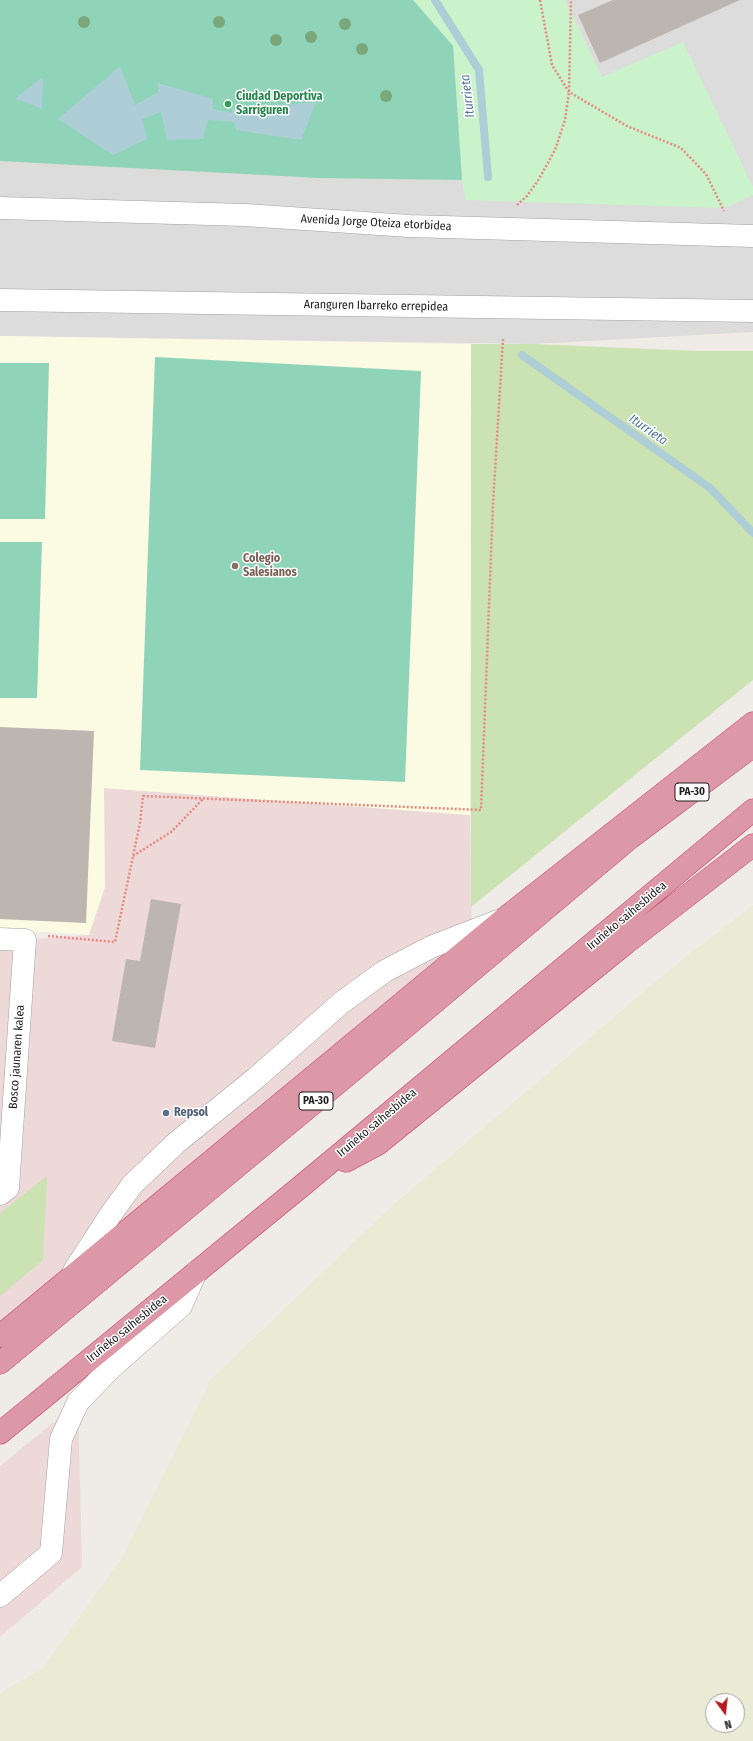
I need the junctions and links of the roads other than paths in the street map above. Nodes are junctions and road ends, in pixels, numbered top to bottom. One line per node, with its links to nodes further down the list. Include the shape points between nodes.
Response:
1 (0, 208): 2 (street, Avenida Jorge Oteiza etorbidea, via 245,215 416,226)
2 (753, 236)
3 (0, 300): 4 (street, Aranguren Ibarreko errepidea)
4 (753, 311)
5 (750, 729): 8 (highway); 15 (highway, PA-30, via 630,838)
6 (753, 810): 10 (highway, Iruñeko saihesbidea)
7 (753, 845): 10 (highway, via 626,943 378,1144)
8 (505, 918): 13 (highway); 13 (street, via 431,947 385,971 341,1003 256,1078 176,1143 132,1186)
9 (0, 939): 11 (street, Bosco jaunaren kalea, via 25,940 8,1188)
10 (304, 1184): 12 (highway, Iruñeko saihesbidea)
11 (0, 1194)
12 (196, 1272): 16 (highway, Iruñeko saihesbidea); 17 (street, via 180,1306 111,1368 78,1402 62,1439 51,1553)
13 (68, 1280): 14 (highway)
14 (0, 1336)
15 (0, 1362)
16 (0, 1433)
17 (0, 1596)

